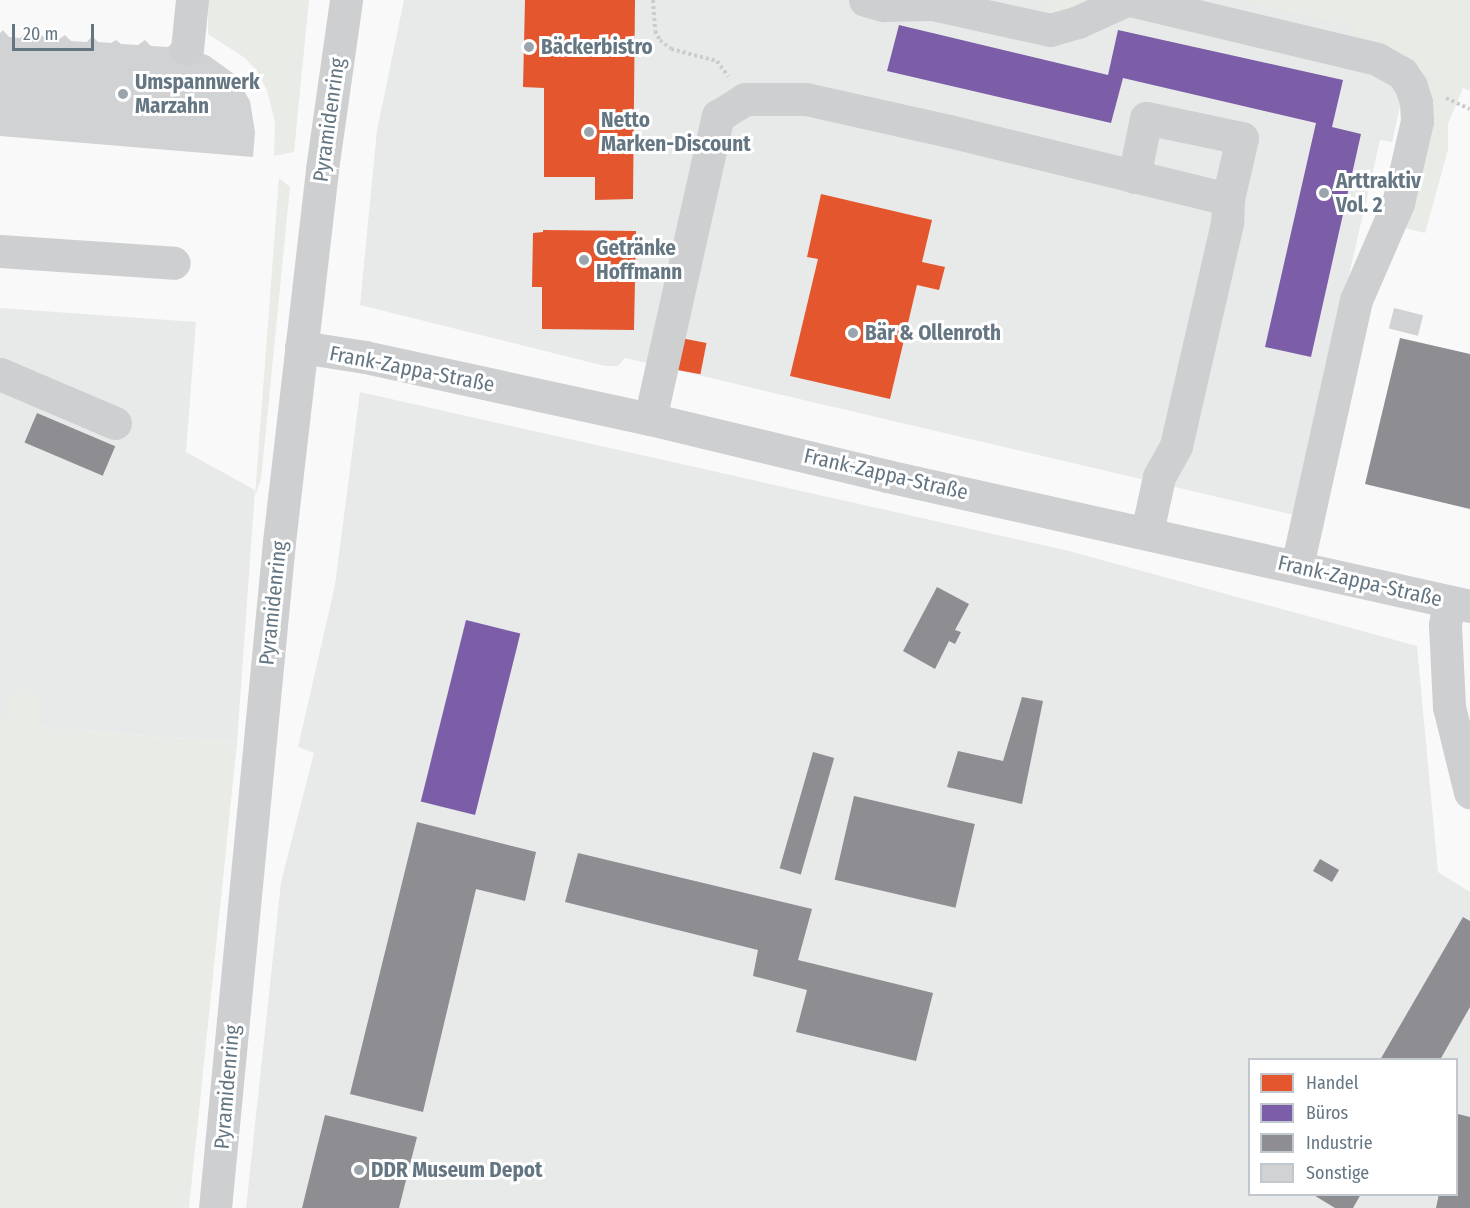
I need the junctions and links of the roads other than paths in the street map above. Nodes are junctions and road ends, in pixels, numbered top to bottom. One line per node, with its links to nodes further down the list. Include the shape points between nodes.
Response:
1 (192, 0): 5 (street)
2 (346, 0): 10 (street, Pyramidenring)
3 (865, 0): 4 (street, via 883,5 932,4 1050,30)
4 (1128, 0): 15 (street, via 1377,59 1402,73 1416,102 1417,121 1398,202 1356,300)
5 (187, 49)
6 (1134, 177): 7 (street); 7 (street, via 1146,118 1242,138); 12 (street, via 806,99 745,99 718,116)
7 (1228, 199): 14 (street, via 1227,223 1176,447 1159,477)
8 (0, 250): 9 (street)
9 (174, 264)
10 (301, 347): 12 (street, Frank-Zappa-Straße, via 365,357); 18 (street, Pyramidenring)
11 (0, 374): 13 (street)
12 (650, 419): 14 (street, Frank-Zappa-Straße, via 887,476)
13 (115, 423)
14 (1147, 532): 15 (street, Frank-Zappa-Straße)
15 (1297, 566): 16 (street, Frank-Zappa-Straße)
16 (1459, 604): 17 (street, via 1445,625 1449,707)
17 (1470, 792)
18 (215, 1208)

